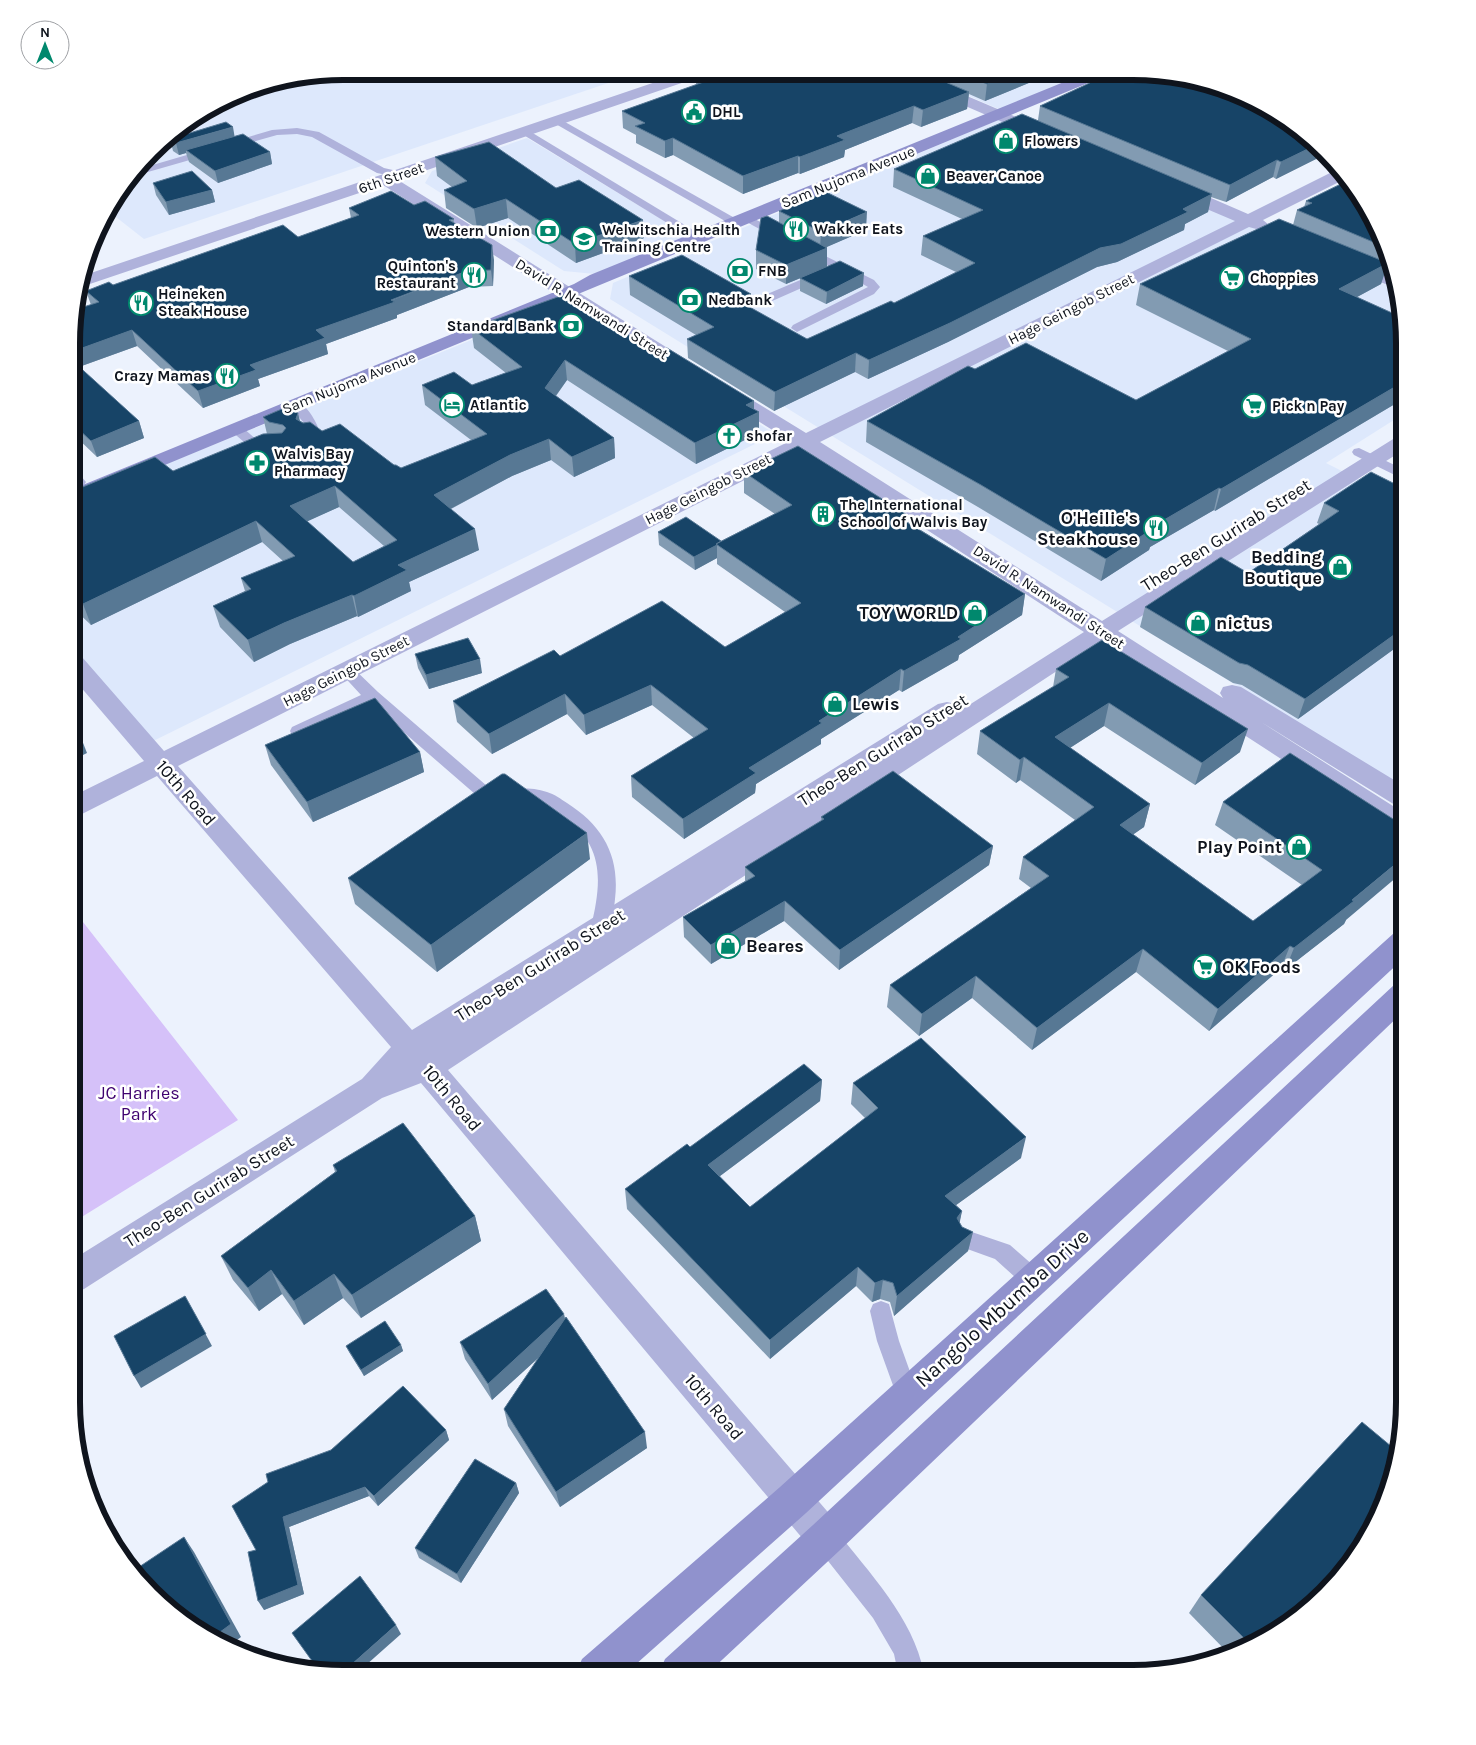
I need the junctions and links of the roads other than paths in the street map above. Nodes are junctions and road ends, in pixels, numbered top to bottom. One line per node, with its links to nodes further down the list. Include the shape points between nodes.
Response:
1 (677, 80): 5 (street, 6th Street)
2 (917, 80): 4 (street)
3 (1083, 80): 4 (main road, Sam Nujoma Avenue)
4 (998, 115): 7 (street); 16 (main road, Sam Nujoma Avenue)
5 (558, 121): 6 (street, 6th Street); 8 (lane)
6 (526, 132): 11 (lane); 12 (street, 6th Street)
7 (1060, 141)
8 (635, 164): 11 (lane); 16 (lane)
9 (145, 170): 12 (lane, via 276,132 297,131 316,134)
10 (1331, 170): 15 (street, Hage Geingob Street)
11 (608, 173): 18 (lane)
12 (389, 175): 21 (street, 6th Street); 23 (street, David R. Namwandi Street)
13 (1336, 176): 15 (street, Hage Geingob Street)
14 (1158, 182): 15 (street)
15 (1244, 218): 17 (street); 29 (street, Hage Geingob Street)
16 (742, 220): 18 (main road, Sam Nujoma Avenue); 20 (lane)
17 (1276, 231)
18 (699, 238): 23 (main road, Sam Nujoma Avenue)
19 (1336, 258): 22 (street)
20 (840, 267): 24 (lane); 25 (lane, via 870,282 874,288)
21 (88, 280)
22 (1388, 280)
23 (574, 287): 26 (main road, Sam Nujoma Avenue); 29 (street, David R. Namwandi Street); 29 (street, David R. Namwandi Street, via 716,373); 35 (main road, Sam Nujoma Avenue)
24 (757, 303)
25 (797, 328)
26 (295, 406): 27 (main road, Sam Nujoma Avenue); 30 (lane, via 310,422 313,432)
27 (237, 430): 32 (lane, via 264,450); 36 (main road, Sam Nujoma Avenue)
28 (1396, 431): 33 (street, Theo-Ben Gurirab Street)
29 (803, 434): 37 (street, David R. Namwandi Street); 38 (street, Hage Geingob Street); 42 (street, Hage Geingob Street)
30 (308, 438)
31 (1396, 444): 33 (street, Theo-Ben Gurirab Street)
32 (282, 449)
33 (1366, 456): 34 (lane); 37 (street, Theo-Ben Gurirab Street)
34 (1396, 471)
35 (80, 483)
36 (80, 483)
37 (1102, 622): 44 (street, David R. Namwandi Street); 46 (street, David R. Namwandi Street); 47 (street, Theo-Ben Gurirab Street); 50 (street, Theo-Ben Gurirab Street)
38 (346, 670): 40 (lane); 42 (street, Hage Geingob Street)
39 (80, 671): 42 (street, 10th Road)
40 (372, 696): 41 (lane); 47 (lane, via 480,790 540,796 579,818 598,840 604,856 607,900)
41 (287, 737)
42 (154, 756): 43 (street, Hage Geingob Street); 45 (street, Hage Geingob Street); 50 (street, 10th Road)
43 (80, 784)
44 (1396, 793)
45 (80, 802)
46 (1396, 821)
47 (600, 927): 50 (street, Theo-Ben Gurirab Street)
48 (1396, 948): 53 (main road, Nangolo Mbumba Drive)
49 (1396, 1001): 57 (main road)
50 (418, 1058): 52 (street, Theo-Ben Gurirab Street); 56 (street, 10th Road)
51 (966, 1239): 53 (lane, via 1002,1252)
52 (80, 1273)
53 (1034, 1280): 55 (main road, Nangolo Mbumba Drive)
54 (881, 1311): 55 (lane)
55 (906, 1394): 56 (main road, Nangolo Mbumba Drive)
56 (793, 1500): 57 (street, 10th Road); 58 (main road, Nangolo Mbumba Drive)
57 (826, 1538): 59 (main road); 60 (lane, via 882,1609 906,1650)
58 (605, 1665)
59 (688, 1665)
60 (909, 1665)

